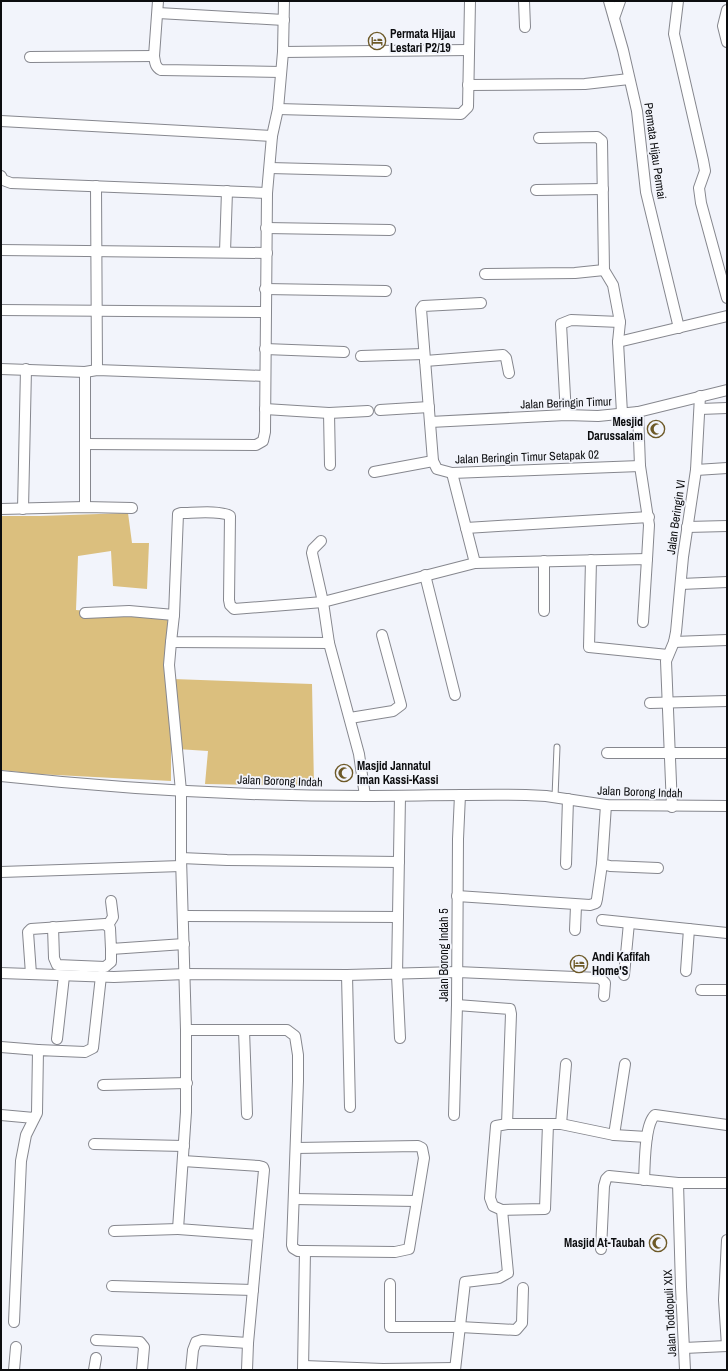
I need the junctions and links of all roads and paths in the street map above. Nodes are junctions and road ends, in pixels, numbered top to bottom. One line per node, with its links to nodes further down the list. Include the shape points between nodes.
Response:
1 (158, 1): 9 (street)
2 (284, 1): 11 (street)
3 (470, 1): 14 (street)
4 (524, 1): 12 (street)
5 (608, 1): 10 (street, Permata Hijau Permai)
6 (620, 1): 10 (street)
7 (678, 1): 43 (street, via 674,34 705,171 699,188 701,203)
8 (727, 10): 13 (street, via 723,26)
9 (158, 13): 11 (street); 16 (street)
10 (614, 18): 19 (street, Permata Hijau Permai)
11 (284, 20): 15 (street)
12 (525, 27)
13 (727, 42)
14 (469, 50): 15 (street); 20 (street)
15 (283, 52): 18 (street)
16 (154, 56): 17 (street); 18 (street, via 155,64 161,70)
17 (30, 57)
18 (281, 72): 21 (street)
19 (629, 79): 20 (street, via 585,84); 50 (street, Permata Hijau Permai, via 637,111 646,192)
20 (468, 85): 21 (street, via 468,106 464,112 457,115)
21 (278, 109): 23 (street)
22 (1, 121): 23 (street)
23 (272, 136): 25 (street)
24 (539, 138): 29 (street, via 601,139)
25 (270, 168): 26 (street); 32 (street)
26 (386, 171)
27 (1, 176): 28 (street, via 3,180 12,183)
28 (96, 186): 31 (street); 36 (street)
29 (603, 189): 30 (street); 39 (street)
30 (536, 190)
31 (227, 191): 32 (street); 37 (street)
32 (267, 193): 33 (street)
33 (266, 228): 34 (street); 38 (street)
34 (390, 230)
35 (1, 250): 36 (street)
36 (98, 251): 37 (street); 46 (street)
37 (225, 252): 38 (street)
38 (267, 253): 41 (street)
39 (604, 270): 40 (street, via 575,273); 49 (street, via 613,285)
40 (485, 274)
41 (266, 289): 42 (street); 47 (street)
42 (386, 291)
43 (727, 298)
44 (481, 302): 55 (street, via 423,306 421,314)
45 (1, 310): 46 (street)
46 (98, 312): 47 (street); 58 (street)
47 (266, 312): 52 (street)
48 (727, 316): 50 (street)
49 (620, 322): 51 (street); 73 (street, via 570,320 561,324)
50 (679, 328): 51 (street)
51 (618, 342): 72 (street)
52 (265, 349): 53 (street); 61 (street)
53 (344, 352)
54 (361, 356): 55 (street)
55 (424, 358): 60 (street, via 503,355); 64 (street)
56 (1, 370): 57 (street)
57 (26, 370): 59 (street); 86 (street)
58 (97, 370): 59 (street); 61 (street)
59 (85, 372): 75 (street)
60 (509, 373)
61 (265, 376): 67 (street)
62 (727, 390): 63 (street, Jalan Beringin Timur)
63 (700, 396): 66 (street, Jalan Beringin VI); 70 (street, Jalan Beringin Timur)
64 (429, 407): 68 (street); 74 (street)
65 (727, 408): 66 (street)
66 (700, 409): 80 (street, Jalan Beringin VI)
67 (265, 410): 71 (street); 75 (street, via 263,441 256,445)
68 (380, 410)
69 (368, 411): 71 (street)
70 (638, 412): 72 (street, Jalan Beringin Timur); 78 (street)
71 (329, 413): 77 (street)
72 (622, 413): 73 (street, Jalan Beringin Timur, via 598,416)
73 (566, 415): 74 (street, Jalan Beringin Timur)
74 (430, 422): 76 (street)
75 (86, 444): 83 (street)
76 (433, 460): 81 (street); 82 (street, Jalan Beringin Timur Setapak 02, via 437,470)
77 (330, 465)
78 (640, 466): 82 (street, Jalan Beringin Timur Setapak 02); 87 (street)
79 (727, 468): 80 (street)
80 (696, 470): 89 (street, Jalan Beringin VI)
81 (374, 472)
82 (452, 473): 90 (street)
83 (85, 506): 84 (street); 86 (street)
84 (132, 508)
85 (1, 509): 86 (street)
86 (23, 509)
87 (649, 517): 90 (street); 92 (street)
88 (727, 526): 89 (street)
89 (687, 527): 98 (street, Jalan Beringin VI)
90 (466, 528): 95 (street)
91 (322, 541): 99 (street, via 312,548 312,553)
92 (648, 559): 93 (street); 103 (street)
93 (591, 560): 94 (street); 109 (street, via 589,647)
94 (544, 561): 95 (street); 100 (street)
95 (475, 563): 96 (street)
96 (425, 575): 99 (street); 110 (street)
97 (727, 582): 98 (street)
98 (681, 584): 107 (street, Jalan Beringin VI)
99 (323, 602): 102 (street, via 234,609 229,600 230,516 181,513 177,519); 108 (street)
100 (544, 611)
101 (85, 612): 102 (street, via 129,611)
102 (174, 615): 106 (street)
103 (643, 622)
104 (382, 635): 114 (street, via 401,705 393,711)
105 (727, 640): 107 (street)
106 (171, 642): 108 (street); 120 (street, via 169,665)
107 (674, 642): 109 (street, Jalan Beringin VI)
108 (328, 643): 114 (street)
109 (668, 655): 113 (street, Jalan Beringin VI, via 665,668)
110 (455, 695)
111 (727, 702): 113 (street)
112 (650, 703): 113 (street)
113 (667, 703): 118 (street, Jalan Beringin VI)
114 (350, 718): 122 (street, via 359,754)
115 (557, 747): 124 (lane)
116 (607, 753): 118 (street)
117 (727, 753): 118 (street)
118 (670, 754): 128 (street, Jalan Beringin VI)
119 (1, 776): 120 (street, Jalan Borong Indah)
120 (181, 791): 122 (street, Jalan Borong Indah); 129 (street)
121 (460, 794): 123 (street, Jalan Borong Indah); 124 (street, Jalan Borong Indah); 135 (street, Jalan Borong Indah 5)
122 (365, 796): 123 (street, Jalan Borong Indah)
123 (400, 796): 130 (street)
124 (555, 797): 125 (street, Jalan Borong Indah)
125 (568, 799): 126 (street, Jalan Borong Indah); 131 (street)
126 (606, 805): 128 (street, Jalan Borong Indah); 132 (street)
127 (727, 806): 128 (street, Jalan Borong Indah)
128 (672, 807)
129 (181, 862): 130 (street); 134 (street); 138 (street)
130 (399, 862): 139 (street)
131 (566, 864)
132 (602, 864): 133 (street); 137 (street, via 596,903)
133 (658, 868)
134 (1, 872)
135 (457, 896): 137 (street); 149 (street, Jalan Borong Indah 5)
136 (111, 901): 142 (street, via 113,917)
137 (576, 906): 145 (street)
138 (183, 916): 139 (street); 147 (street)
139 (398, 917): 155 (street)
140 (602, 920): 141 (street)
141 (629, 923): 144 (street); 156 (street)
142 (108, 926): 143 (street); 148 (street)
143 (53, 927): 148 (street, via 54,958 57,965 105,968 111,962); 152 (street, via 31,929 28,932)
144 (689, 929): 146 (street); 150 (street)
145 (575, 930)
146 (727, 933)
147 (184, 944): 148 (street); 153 (street)
148 (111, 949)
149 (457, 972): 155 (street); 161 (street, via 600,978 605,983); 162 (street, Jalan Borong Indah 5)
150 (686, 972)
151 (1, 973): 152 (street)
152 (31, 974): 157 (street)
153 (185, 974): 154 (street); 158 (street); 163 (street)
154 (346, 975): 155 (street); 173 (street)
155 (397, 975): 166 (street)
156 (624, 975)
157 (64, 976): 158 (street); 165 (street)
158 (101, 976): 168 (street, via 93,1048 85,1052)
159 (701, 990): 160 (street)
160 (727, 990)
161 (604, 996)
162 (457, 1005): 176 (street, Jalan Borong Indah 5); 178 (street, via 510,1009)
163 (186, 1030): 164 (street); 171 (street)
164 (244, 1030): 174 (street); 186 (street, via 287,1030 295,1036 298,1055)
165 (57, 1038)
166 (400, 1038)
167 (1, 1047): 168 (street)
168 (38, 1050): 177 (street, via 38,1105)
169 (566, 1064): 180 (street)
170 (625, 1064): 182 (street)
171 (187, 1083): 172 (street); 185 (street)
172 (103, 1085)
173 (350, 1107)
174 (247, 1114)
175 (1, 1115): 177 (street)
176 (454, 1115)
177 (34, 1118): 205 (street, via 23,1144 21,1161)
178 (507, 1124): 179 (street); 193 (street, via 496,1126 490,1198 493,1206)
179 (548, 1124): 180 (street); 193 (street, via 545,1209)
180 (561, 1124): 182 (street)
181 (727, 1125): 183 (street, via 655,1115)
182 (614, 1135): 183 (street)
183 (647, 1137): 188 (street)
184 (94, 1144): 185 (street)
185 (184, 1146): 187 (street)
186 (296, 1148): 191 (street); 192 (street, via 418,1146 422,1148 424,1158)
187 (182, 1161): 194 (street); 196 (street, via 263,1167)
188 (644, 1180): 189 (street); 198 (street, via 613,1176 606,1179)
189 (678, 1183): 190 (street); 211 (street, Jalan Toddopuli XIX)
190 (727, 1183)
191 (294, 1199): 192 (street); 199 (street, via 292,1245 298,1251)
192 (416, 1201): 199 (street, via 411,1244 407,1250)
193 (502, 1210): 206 (street, via 508,1273 499,1278 465,1282)
194 (178, 1229): 195 (street); 196 (street)
195 (114, 1231)
196 (258, 1235): 203 (street)
197 (727, 1240): 204 (street)
198 (601, 1249)
199 (305, 1251): 213 (street)
200 (390, 1284): 206 (street, via 390,1327)
201 (112, 1286): 203 (street)
202 (523, 1288): 206 (street, via 522,1323 519,1328 512,1330)
203 (253, 1290): 208 (street)
204 (726, 1300): 209 (street)
205 (14, 1322)
206 (460, 1327): 215 (street)
207 (96, 1340): 218 (street, via 140,1342 144,1347)
208 (248, 1343): 219 (street, via 202,1340 196,1342); 220 (street)
209 (727, 1346): 211 (street)
210 (16, 1347): 216 (street)
211 (684, 1348): 221 (street, Jalan Toddopuli XIX)
212 (96, 1358): 217 (street)
213 (303, 1368): 214 (street)
214 (383, 1369): 215 (street)
215 (456, 1369)
216 (14, 1370)
217 (94, 1370)
218 (142, 1370)
219 (191, 1370)
220 (247, 1370)
221 (685, 1370)

